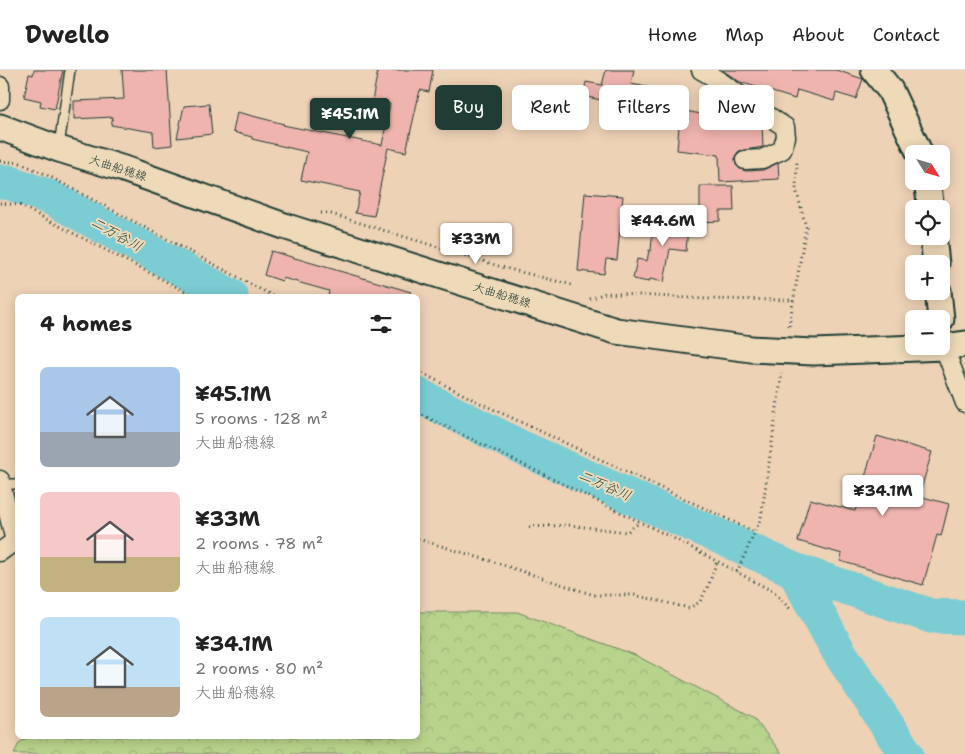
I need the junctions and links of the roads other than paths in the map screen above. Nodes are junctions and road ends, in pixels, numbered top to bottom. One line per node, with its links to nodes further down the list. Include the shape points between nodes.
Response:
1 (70, 70): 8 (lane)
2 (701, 70): 9 (street, via 785,127 782,150 762,159)
3 (874, 70): 7 (main road, via 890,90)
4 (0, 86): 5 (street)
5 (0, 100)
6 (0, 128): 8 (main road, 大曲船穂線)
7 (916, 145)
8 (59, 149): 10 (main road, 大曲船穂線, via 294,229 616,330 750,349 814,352)
9 (745, 160)
10 (955, 346): 11 (street)
11 (965, 403)
12 (6, 482): 13 (street)
13 (4, 515): 14 (street)
14 (15, 537)
15 (15, 543): 16 (street)
16 (0, 552)

